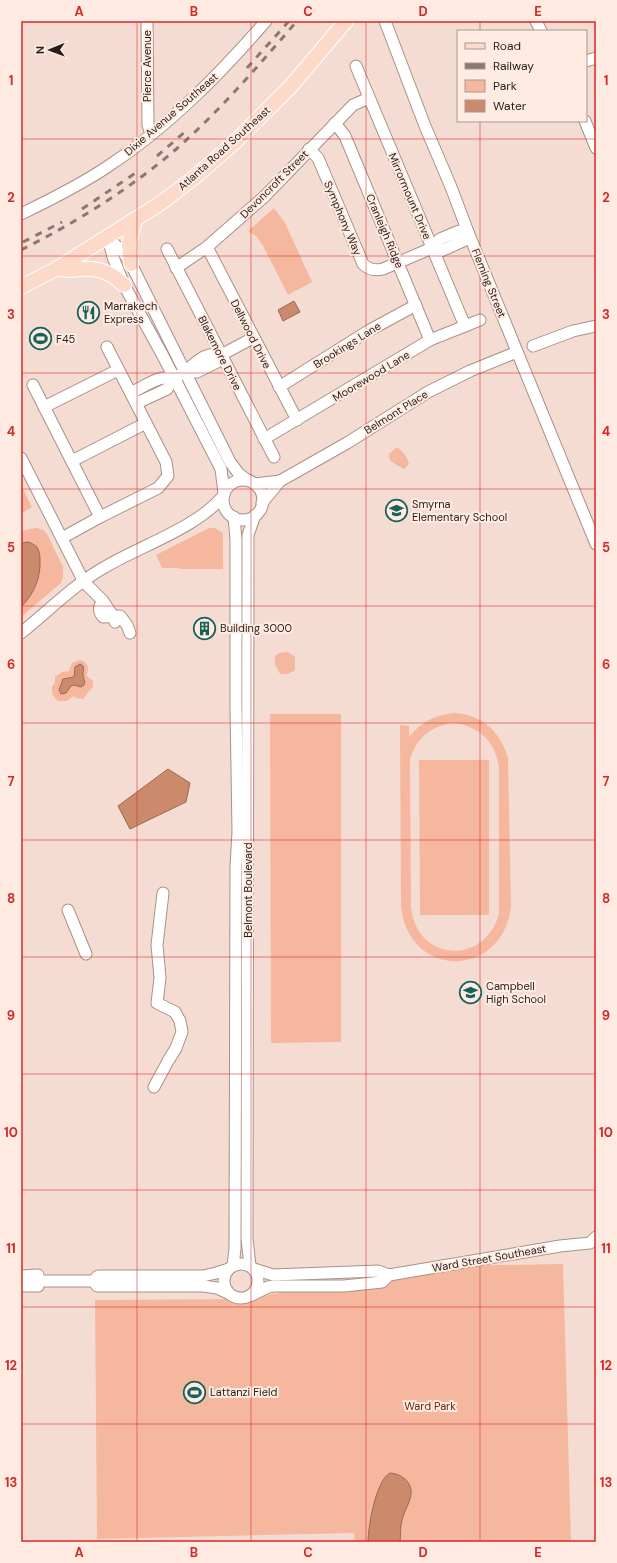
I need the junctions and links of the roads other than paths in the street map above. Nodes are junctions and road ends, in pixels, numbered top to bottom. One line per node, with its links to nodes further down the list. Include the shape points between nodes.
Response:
1 (147, 21): 11 (street, Pierce Avenue, via 148,124)
2 (266, 21): 11 (street, Dixie Avenue Southeast, via 212,79)
3 (346, 21): 15 (main road, Atlanta Road Southeast, via 291,86 236,141 167,199)
4 (385, 21): 16 (street, Fleming Street)
5 (536, 21): 6 (street)
6 (540, 30)
7 (356, 66): 8 (street, Mirrormount Drive)
8 (369, 98): 10 (street, Devoncroft Street, via 353,105); 19 (street, Mirrormount Drive)
9 (585, 122): 12 (street)
10 (335, 124): 13 (street, Devoncroft Street); 21 (street, Cranleigh Ridge, via 345,136)
11 (151, 134): 14 (street, Dixie Avenue Southeast, via 106,168)
12 (596, 148)
13 (309, 149): 18 (street, Devoncroft Street, via 265,196); 21 (street, Symphony Way, via 318,158 363,264 376,270)
14 (21, 214)
15 (135, 220): 17 (main road, Atlanta Road Southeast); 22 (main road, via 129,243)
16 (468, 232): 19 (street, Symphony Way, via 463,241 441,250); 35 (street, Fleming Street)
17 (108, 237): 22 (street); 23 (main road, Atlanta Road Southeast); 25 (street)
18 (207, 247): 24 (street, Devoncroft Street); 31 (street, Dellwood Drive)
19 (432, 248): 21 (street, Symphony Way); 29 (street, Mirrormount Drive)
20 (167, 249): 24 (street, Blakemore Drive)
21 (398, 262): 27 (street, Cranleigh Ridge)
22 (131, 264): 38 (street)
23 (58, 268): 25 (main road, via 68,271 98,269 112,275); 26 (main road, Atlanta Road Southeast)
24 (176, 268): 36 (street, Blakemore Drive)
25 (124, 285): 39 (street)
26 (21, 288)
27 (416, 305): 32 (street, Cranleigh Ridge); 41 (street, Brookings Lane, via 370,330)
28 (480, 320): 29 (street, Moorewood Lane)
29 (465, 326): 32 (street, Moorewood Lane)
30 (596, 326): 33 (street, via 573,331)
31 (253, 338): 36 (street); 41 (street, Dellwood Drive)
32 (430, 340): 45 (street, Moorewood Lane)
33 (533, 346)
34 (107, 347): 37 (street)
35 (517, 352): 51 (street, Belmont Place, via 428,392); 60 (street, Fleming Street)
36 (221, 355): 38 (street, via 216,362 197,372); 47 (street, Blakemore Drive)
37 (118, 370): 42 (street); 44 (street)
38 (185, 372): 39 (street); 52 (street, via 230,462 239,474)
39 (174, 378): 42 (street, via 162,378); 43 (street, via 167,388); 53 (street, via 220,468)
40 (33, 385): 44 (street)
41 (279, 387): 45 (street, Dellwood Drive)
42 (131, 392): 43 (street)
43 (136, 403): 46 (street)
44 (44, 407): 50 (street)
45 (298, 420): 47 (street, Moorewood Lane)
46 (146, 422): 50 (street); 57 (street, via 166,462 168,476 158,488)
47 (264, 439): 48 (street, Blakemore Drive)
48 (274, 457)
49 (21, 458): 59 (street)
50 (72, 461): 57 (street)
51 (280, 481): 52 (street, Belmont Place); 54 (street, Belmont Place)
52 (251, 482): 53 (street, via 241,480 231,484); 54 (street, via 261,492)
53 (224, 494): 56 (street, via 224,507); 58 (street)
54 (262, 503): 55 (street)
55 (255, 515): 56 (street, via 244,519); 70 (street, Belmont Boulevard, via 248,535 247,1238)
56 (233, 516): 58 (street, via 216,515); 69 (street, Belmont Boulevard, via 236,540 238,832 235,1249)
57 (100, 517): 59 (street)
58 (198, 519): 61 (street, via 109,564)
59 (62, 538): 61 (street)
60 (596, 544)
61 (84, 582): 62 (street); 63 (street, via 103,601 99,606 101,614 114,619 120,616)
62 (21, 634)
63 (130, 634)
64 (163, 894): 67 (street, via 157,945 160,978 157,1003 175,1012 182,1032)
65 (68, 910): 66 (street)
66 (86, 954)
67 (154, 1087)
68 (594, 1243): 72 (street, Ward Street Southeast, via 560,1246)
69 (231, 1267): 70 (street, Ward Street Southeast, via 241,1263); 74 (street, Ward Street Southeast, via 203,1276 98,1276); 76 (street, via 223,1281)
70 (252, 1268): 72 (street, Ward Street Southeast, via 273,1275 378,1271); 77 (street, via 258,1276 258,1284)
71 (21, 1276): 73 (street, Ward Street Southeast, via 38,1275)
72 (389, 1276): 77 (street, Ward Street Southeast, via 382,1282 344,1286 274,1286)
73 (39, 1281): 74 (street, Ward Street Southeast); 75 (street, Ward Street Southeast, via 38,1286)
74 (93, 1281): 76 (street, Ward Street Southeast, via 97,1286 203,1286 217,1288)
75 (21, 1286)
76 (228, 1294): 77 (street, Ward Street Southeast, via 240,1299)
77 (252, 1295)

